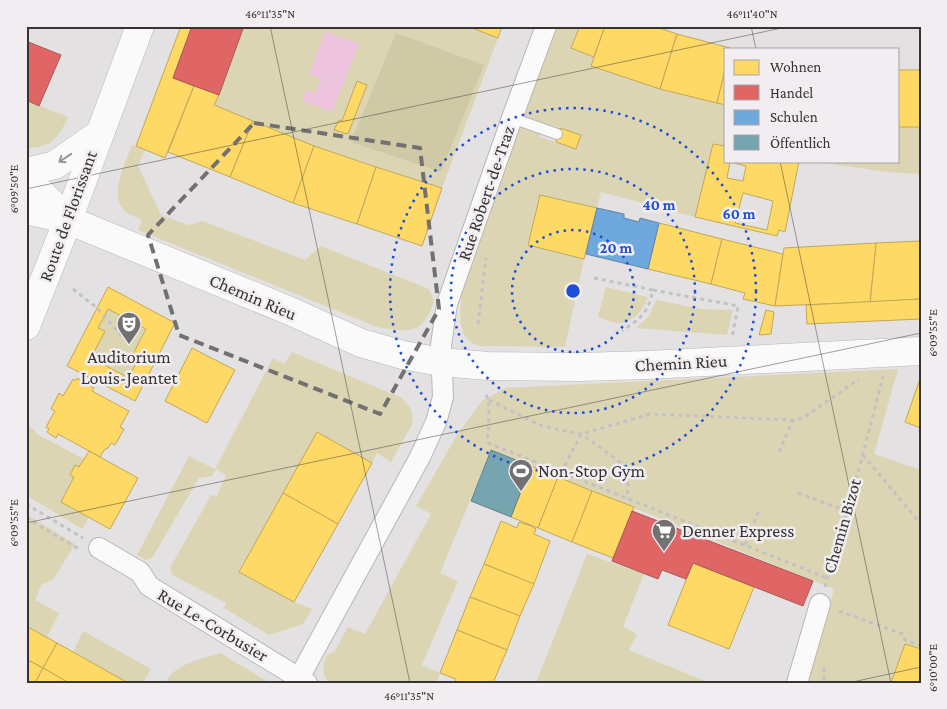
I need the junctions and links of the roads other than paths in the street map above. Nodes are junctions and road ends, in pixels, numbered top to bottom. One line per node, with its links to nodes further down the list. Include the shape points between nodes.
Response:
1 (140, 26): 4 (main road, Route de Florissant)
2 (546, 26): 3 (street, Rue Robert-de-Traz)
3 (512, 118): 5 (lane); 12 (street, Rue Robert-de-Traz, via 447,304)
4 (99, 134): 6 (main road, Route de Florissant, one-way to 6, via 55,165); 9 (main road, Route de Florissant)
5 (557, 134)
6 (26, 172)
7 (26, 181): 9 (main road)
8 (26, 210): 9 (main road)
9 (68, 220): 10 (main road, Route de Florissant); 12 (main road, Chemin Rieu, via 361,343)
10 (26, 326)
11 (921, 351): 12 (main road, Chemin Rieu, via 618,366 488,366)
12 (442, 362): 15 (street, via 443,397 436,422)
13 (96, 546): 15 (street, Rue Le-Corbusier, via 140,572 149,586)
14 (826, 606): 16 (street)
15 (303, 680)
16 (797, 683)

